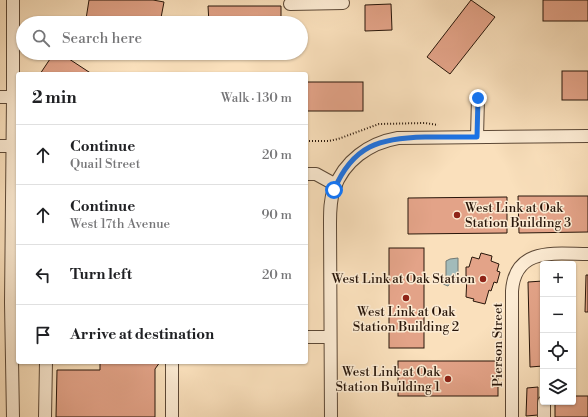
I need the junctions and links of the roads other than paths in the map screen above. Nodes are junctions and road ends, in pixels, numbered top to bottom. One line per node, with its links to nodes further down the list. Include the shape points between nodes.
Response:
1 (13, 0): 5 (street)
2 (343, 3): 3 (street)
3 (290, 4)
4 (0, 97): 5 (street)
5 (13, 97): 9 (street)
6 (478, 98): 8 (street)
7 (588, 136): 8 (street)
8 (477, 137): 11 (street, via 389,139 376,143 355,157)
9 (6, 146): 12 (street)
10 (308, 174): 11 (street, via 316,174)
11 (336, 185): 16 (street, via 330,213)
12 (6, 238): 14 (street)
13 (588, 254): 24 (street, Pierson Street, via 543,254 530,259 516,274 512,291)
14 (6, 303): 20 (street)
15 (308, 337): 16 (street)
16 (330, 337): 23 (street)
17 (46, 364): 21 (street)
18 (172, 364): 22 (street)
19 (544, 405): 25 (street)
20 (13, 417)
21 (45, 417)
22 (172, 417)
23 (331, 417)
24 (512, 417)
25 (544, 417)

